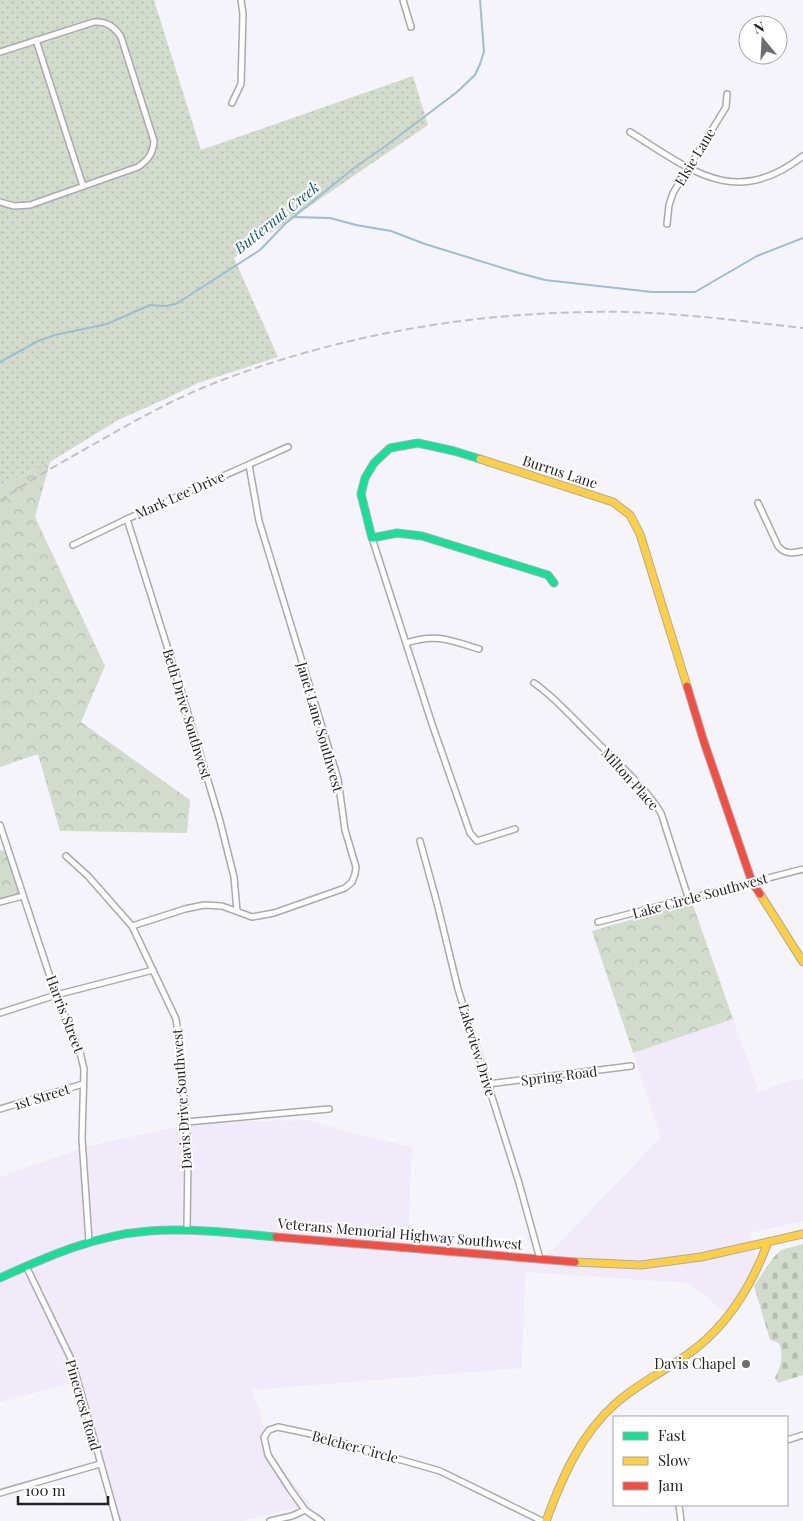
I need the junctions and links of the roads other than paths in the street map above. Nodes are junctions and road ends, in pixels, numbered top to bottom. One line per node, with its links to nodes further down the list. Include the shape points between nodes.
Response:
1 (241, 0): 7 (street, via 240,84)
2 (403, 0): 3 (street)
3 (412, 28)
4 (36, 40): 5 (street); 11 (street); 11 (street, via 94,22 114,27 121,37 142,102 154,141 149,158 138,167)
5 (0, 52)
6 (728, 94): 10 (street, Elsie Lane, via 726,107)
7 (232, 103)
8 (630, 132): 10 (street)
9 (803, 156): 10 (street, via 775,175 750,182 710,178)
10 (688, 168): 13 (street, Elsie Lane, via 670,199)
11 (83, 186): 12 (street, via 23,207)
12 (0, 202)
13 (667, 224)
14 (288, 447): 15 (street, Mark Lee Drive)
15 (249, 465): 17 (street, Mark Lee Drive); 34 (street, Janet Lane Southwest, via 259,521 338,779 345,830 356,874 344,888 274,913 252,917)
16 (758, 503): 20 (street, via 782,552)
17 (127, 519): 19 (street, Mark Lee Drive); 34 (street, Beth Drive Southwest, via 220,821 234,877)
18 (372, 538): 21 (street, via 391,532 422,536 548,575); 22 (street); 30 (street, Burrus Lane, via 362,494 365,478 374,463 390,448 418,443 454,451 613,502 625,509 640,534 704,742)
19 (73, 545)
20 (803, 551)
21 (554, 583)
22 (406, 642): 23 (street, via 440,637); 26 (street, via 470,833 477,841)
23 (479, 649)
24 (534, 683): 32 (street, Milton Place, via 655,803 661,812)
25 (0, 825): 31 (street, Harris Street)
26 (516, 829)
27 (420, 841): 43 (street, Lakeview Drive, via 458,989)
28 (66, 856): 36 (street, Davis Drive Southwest)
29 (803, 869): 30 (street, Lake Circle Southwest)
30 (752, 882): 32 (street, Lake Circle Southwest); 37 (street, Burrus Lane)
31 (23, 896): 33 (street); 39 (street, Harris Street)
32 (688, 900): 35 (street, Lake Circle Southwest)
33 (0, 902)
34 (236, 911): 36 (street, Janet Lane Southwest, via 204,905)
35 (598, 922)
36 (132, 926): 38 (street, Davis Drive Southwest)
37 (803, 962)
38 (153, 970): 39 (street); 46 (street, Davis Drive Southwest, via 176,1019)
39 (56, 995): 40 (street); 42 (street, Harris Street, via 80,1052)
40 (0, 1013)
41 (631, 1066): 43 (street, Spring Road)
42 (83, 1084): 44 (street, 1st Street); 49 (street, Harris Street, via 81,1131)
43 (488, 1084): 51 (street, Lakeview Drive)
44 (0, 1109)
45 (329, 1109): 46 (street)
46 (186, 1122): 47 (street, Davis Drive Southwest)
47 (186, 1229): 49 (street, Veterans Memorial Highway Southwest, via 132,1232); 51 (street, Veterans Memorial Highway Southwest)
48 (803, 1234): 50 (street, Veterans Memorial Highway Southwest)
49 (89, 1241): 52 (street, Veterans Memorial Highway Southwest)
50 (768, 1242): 51 (street, Veterans Memorial Highway Southwest, via 701,1257 641,1265); 63 (street, via 745,1291 707,1340 637,1386 598,1423 568,1466)
51 (540, 1259)
52 (26, 1266): 53 (street, Veterans Memorial Highway Southwest); 56 (street, Pinecrest Road, via 72,1361)
53 (0, 1278)
54 (803, 1435): 55 (street)
55 (788, 1440)
56 (100, 1464): 57 (street); 60 (street, Pinecrest Road)
57 (0, 1493)
58 (680, 1506): 64 (street)
59 (305, 1510): 61 (street); 62 (street, Belcher Circle); 63 (street, Belcher Circle, via 268,1455 264,1437 269,1430 278,1427 311,1434 440,1470)
60 (117, 1521)
61 (270, 1521)
62 (321, 1521)
63 (544, 1521)
64 (681, 1521)

